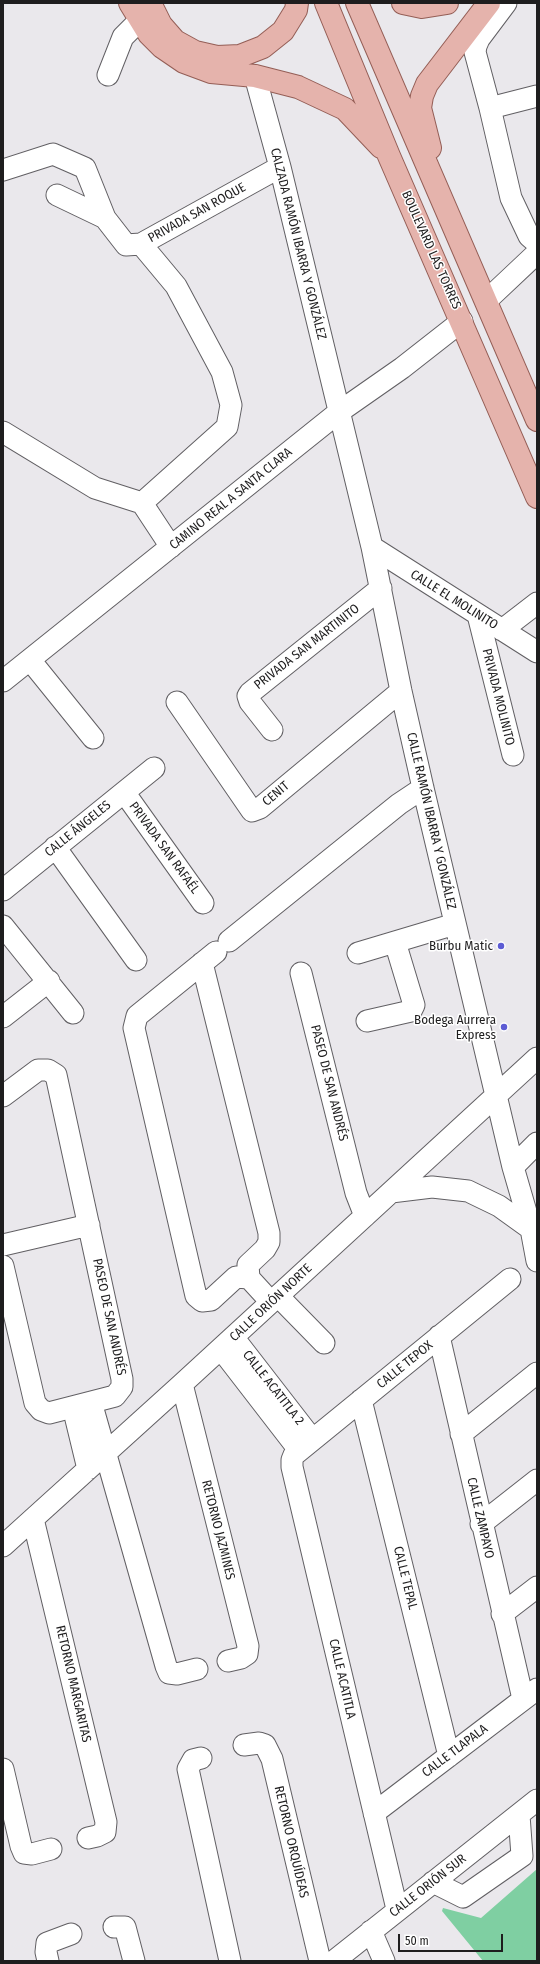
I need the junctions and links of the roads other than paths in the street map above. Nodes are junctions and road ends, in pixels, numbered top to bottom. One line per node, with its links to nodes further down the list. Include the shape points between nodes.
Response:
1 (297, 3): 8 (main road, via 296,10 283,30 263,47 240,56 217,57 195,52 175,41 161,25)
2 (326, 3): 13 (main road, BOULEVARD LAS TORRES)
3 (357, 3): 17 (main road)
4 (404, 3): 5 (main road, via 422,6)
5 (447, 3)
6 (489, 3): 17 (main road, via 427,84 422,96 420,108)
7 (506, 3): 12 (street, via 478,39 475,52)
8 (140, 9): 9 (street, via 123,37); 10 (main road, via 149,34 162,47 184,62 211,72)
9 (108, 75)
10 (255, 76): 13 (main road, via 298,86 345,109); 14 (street, CALZADA RAMÓN IBARRA Y GONZÁLEZ)
11 (537, 96): 12 (street)
12 (490, 108): 19 (street, via 511,198 529,236)
13 (389, 156): 23 (main road, BOULEVARD LAS TORRES)
14 (280, 167): 20 (street, PRIVADA SAN ROQUE); 24 (street, CALZADA RAMÓN IBARRA Y GONZÁLEZ)
15 (3, 170): 18 (street, PRIVADA SAN ROQUE, via 53,154 85,168)
16 (58, 194): 18 (street)
17 (446, 212): 22 (main road)
18 (105, 218): 20 (street, PRIVADA SAN ROQUE, via 126,245)
19 (537, 243)
20 (141, 244): 28 (street, via 176,286 222,372 230,405 226,427)
21 (537, 253): 22 (street)
22 (486, 301): 25 (main road)
23 (462, 321): 24 (street, CAMINO REAL A SANTA CLARA, via 402,368); 27 (main road, BOULEVARD LAS TORRES)
24 (339, 412): 29 (street, CAMINO REAL A SANTA CLARA); 30 (street, CALLE RAMÓN IBARRA Y GONZÁLEZ)
25 (537, 420)
26 (3, 432): 28 (street, via 95,488)
27 (537, 497)
28 (142, 503): 29 (street)
29 (171, 547): 36 (street, CAMINO REAL A SANTA CLARA)
30 (372, 547): 31 (street, CALLE RAMÓN IBARRA Y GONZÁLEZ); 33 (street, CALLE EL MOLINITO)
31 (381, 588): 38 (street, CALLE RAMÓN IBARRA Y GONZÁLEZ); 40 (street, PRIVADA SAN MARTINITO, via 250,692 250,702)
32 (537, 603): 34 (street)
33 (478, 615): 34 (street, CALLE EL MOLINITO); 42 (street, PRIVADA MOLINITO)
34 (502, 630): 35 (street, CALLE EL MOLINITO)
35 (537, 652)
36 (30, 660): 37 (street, CAMINO REAL A SANTA CLARA); 41 (street)
37 (3, 682)
38 (401, 691): 39 (street, CENIT, via 260,808 252,811); 44 (street, CALLE RAMÓN IBARRA Y GONZÁLEZ)
39 (177, 702)
40 (272, 730)
41 (93, 738)
42 (513, 755)
43 (154, 768): 45 (street, CALLE ÁNGELES)
44 (423, 788): 49 (street, CALLE RAMÓN IBARRA Y GONZÁLEZ); 52 (street, via 393,809)
45 (124, 792): 46 (street, CALLE ÁNGELES); 48 (street, PRIVADA SAN RAFAÉL)
46 (55, 847): 47 (street, CALLE ÁNGELES); 54 (street)
47 (3, 890)
48 (204, 903)
49 (456, 924): 51 (street); 61 (street, CALLE RAMÓN IBARRA Y GONZÁLEZ)
50 (3, 926): 56 (street)
51 (395, 942): 53 (street); 59 (street, via 414,1005 411,1011)
52 (216, 952): 72 (street, via 269,1233 269,1242 265,1249); 72 (street, via 137,1016 134,1028 196,1296 202,1301 211,1300)
53 (358, 953)
54 (136, 960)
55 (301, 973): 66 (street, PASEO DE SAN ANDRÉS, via 356,1193)
56 (49, 981): 57 (street); 58 (street)
57 (73, 1013)
58 (3, 1017)
59 (367, 1021)
60 (537, 1058): 61 (street, CALLE ORIÓN NORTE)
61 (497, 1095): 64 (street, CALLE RAMÓN IBARRA Y GONZÁLEZ); 65 (street, CALLE ORIÓN NORTE)
62 (3, 1096): 67 (street, PASEO DE SAN ANDRÉS, via 38,1070 48,1070 56,1075)
63 (537, 1143): 64 (street)
64 (513, 1167): 68 (street, CALLE RAMÓN IBARRA Y GONZÁLEZ)
65 (391, 1192): 66 (street, CALLE ORIÓN NORTE); 68 (street, via 432,1187 468,1191 499,1206)
66 (365, 1216): 74 (street, CALLE ORIÓN NORTE)
67 (89, 1225): 69 (street); 81 (street, PASEO DE SAN ANDRÉS, via 122,1387 115,1396)
68 (531, 1229): 70 (street, CALLE RAMÓN IBARRA Y GONZÁLEZ)
69 (3, 1245)
70 (537, 1261)
71 (3, 1266): 81 (street, PASEO DE SAN ANDRÉS, via 35,1404 49,1413)
72 (244, 1273): 74 (street)
73 (510, 1279): 75 (street, CALLE TEPOX)
74 (275, 1299): 76 (street, CALLE ORIÓN NORTE); 77 (street)
75 (440, 1336): 80 (street, CALLE TEPOX); 82 (street, CALLE ZAMPAYO)
76 (227, 1343): 79 (street, CALLE ORIÓN NORTE); 83 (street, CALLE ACATITLA 2)
77 (324, 1343)
78 (537, 1373): 82 (street)
79 (182, 1384): 84 (street, CALLE ORIÓN NORTE); 92 (street, RETORNO JAZMINES, via 248,1646 247,1654)
80 (361, 1400): 83 (street, CALLE TEPOX); 96 (street, CALLE TEPAL)
81 (82, 1404): 84 (street); 85 (street)
82 (461, 1434): 88 (street, CALLE ZAMPAYO)
83 (306, 1445): 100 (street, CALLE ACATITLA, via 294,1455 292,1467)
84 (104, 1455): 85 (street, CALLE ORIÓN NORTE); 93 (street, via 169,1673)
85 (88, 1470): 87 (street, CALLE ORIÓN NORTE)
86 (537, 1480): 88 (street)
87 (33, 1519): 89 (street, CALLE ORIÓN NORTE); 101 (street, RETORNO MARGARITAS, via 106,1822 105,1832)
88 (481, 1524): 91 (street, CALLE ZAMPAYO)
89 (3, 1546)
90 (537, 1587): 91 (street)
91 (502, 1614): 94 (street, CALLE ZAMPAYO)
92 (228, 1661)
93 (197, 1669)
94 (530, 1694): 96 (street, CALLE TLAPALA)
95 (244, 1745): 111 (street, RETORNO ORQUÍDEAS, via 265,1745 272,1759)
96 (449, 1756): 100 (street, CALLE TLAPALA)
97 (201, 1758): 110 (street, via 193,1760 188,1768)
98 (3, 1769): 102 (street, via 24,1853)
99 (529, 1809): 103 (street, CALLE ORIÓN SUR); 103 (street, via 522,1856 463,1897)
100 (374, 1813): 104 (street, CALLE ACATITLA)
101 (88, 1838)
102 (51, 1850)
103 (433, 1882): 104 (street, CALLE ORIÓN SUR)
104 (397, 1909): 106 (street, CALLE ORIÓN SUR)
105 (114, 1927): 109 (street, via 125,1927)
106 (371, 1931): 112 (street, CALLE ORIÓN SUR); 113 (street)
107 (72, 1934): 108 (street, via 47,1944)
108 (48, 1961)
109 (134, 1961)
110 (230, 1961)
111 (320, 1961)
112 (334, 1961)
113 (384, 1961)

